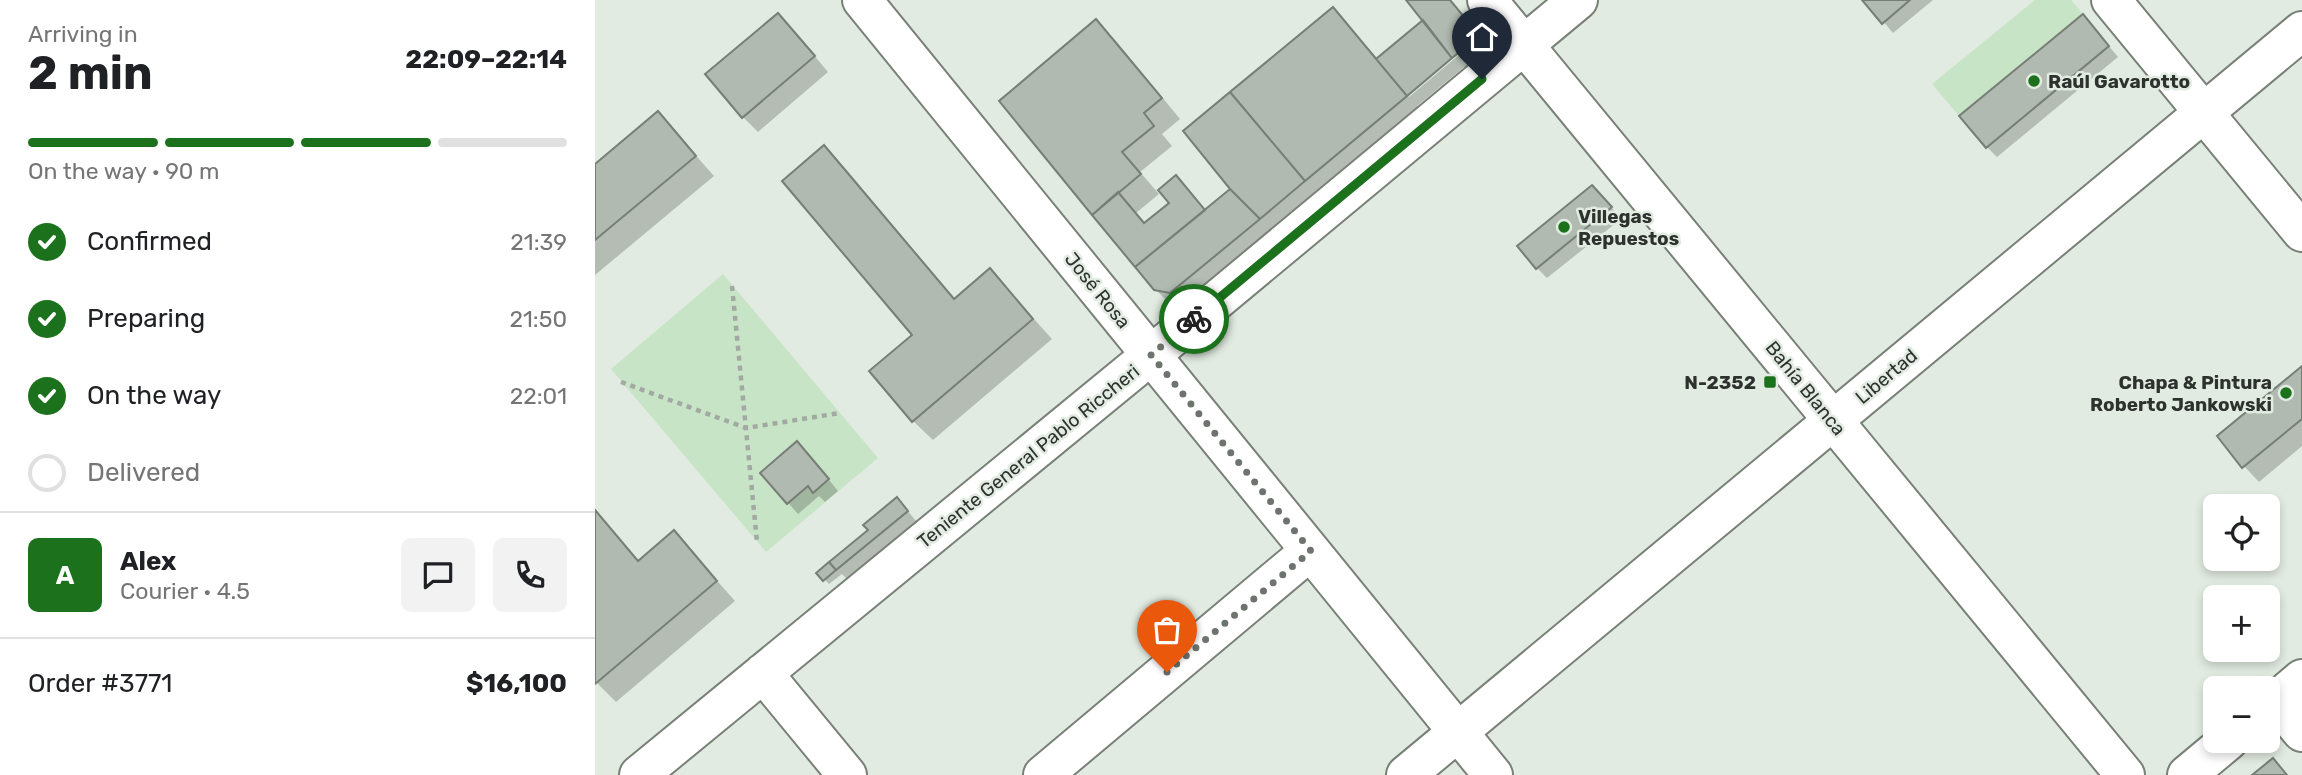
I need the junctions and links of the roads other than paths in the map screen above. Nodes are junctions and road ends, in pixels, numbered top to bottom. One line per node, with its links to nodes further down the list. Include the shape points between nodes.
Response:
1 (862, 0): 9 (street, José Rosa)
2 (1487, 0): 6 (street, Bahía Blanca)
3 (1578, 0): 6 (street, Teniente General Pablo Riccheri)
4 (2111, 0): 7 (street)
5 (2302, 31): 7 (street, Libertad)
6 (1523, 45): 9 (street, Teniente General Pablo Riccheri); 10 (street, Bahía Blanca)
7 (2204, 113): 8 (street); 10 (street, Libertad)
8 (2302, 232)
9 (1151, 355): 11 (street, José Rosa); 12 (street, Teniente General Pablo Riccheri)
10 (1833, 421): 14 (street, Libertad); 22 (street, Bahía Blanca)
11 (1311, 551): 14 (street, José Rosa); 19 (street)
12 (763, 673): 17 (street, Teniente General Pablo Riccheri); 18 (street)
13 (2282, 696): 15 (street)
14 (1458, 732): 20 (street, Libertad); 21 (street, José Rosa)
15 (2302, 732)
16 (2213, 753): 23 (street)
17 (639, 775)
18 (847, 775)
19 (1043, 775)
20 (1406, 775)
21 (1493, 775)
22 (2125, 775)
23 (2187, 775)

